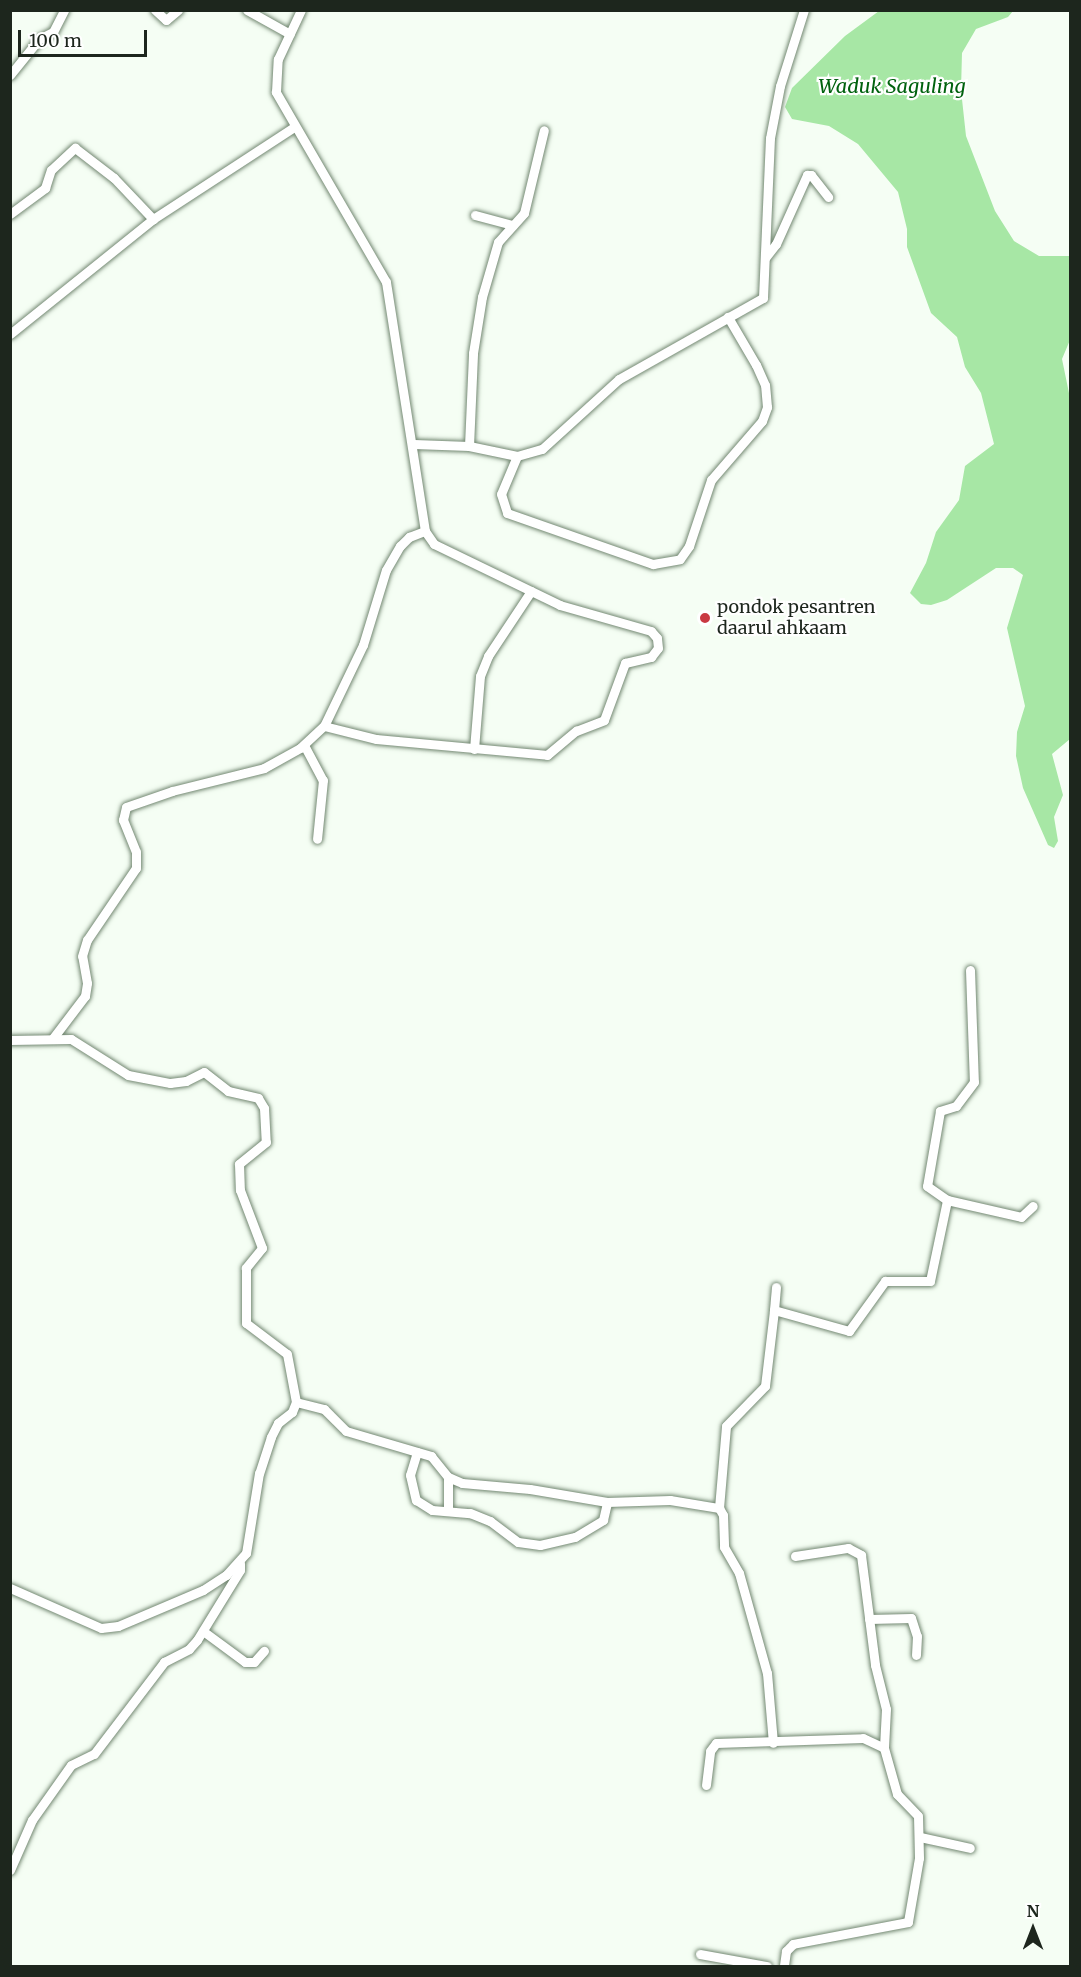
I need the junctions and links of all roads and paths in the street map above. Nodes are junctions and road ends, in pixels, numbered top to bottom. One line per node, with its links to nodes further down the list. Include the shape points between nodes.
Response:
1 (64, 10): 8 (street, via 53,32 39,39)
2 (155, 10): 3 (street, via 168,20)
3 (178, 10)
4 (247, 10): 7 (street)
5 (301, 10): 7 (street)
6 (804, 10): 16 (street, via 780,86 770,138)
7 (290, 34): 9 (street, via 278,59 275,84 278,99)
8 (10, 75)
9 (294, 127): 14 (street); 19 (street, via 386,282)
10 (544, 130): 15 (street, via 524,213)
11 (828, 197): 16 (street, via 811,175 806,176 776,244)
12 (10, 214): 14 (street, via 45,188 51,170 75,148 114,178)
13 (475, 214): 15 (street)
14 (153, 219): 18 (street)
15 (513, 225): 20 (street, via 497,244 482,297 473,353)
16 (765, 258): 17 (street, via 763,298)
17 (728, 317): 21 (street, via 619,379 542,449); 21 (street, via 765,385 767,407 762,421 711,480 689,546 680,559 653,564 507,513 501,494)
18 (10, 334)
19 (414, 444): 20 (street); 22 (street)
20 (469, 446): 21 (street)
21 (517, 456)
22 (425, 531): 23 (street, via 434,544); 24 (street, via 404,541 386,570 363,645)
23 (531, 591): 26 (street, via 488,656 480,676); 26 (street, via 582,614 651,632 657,638 658,648 651,657 625,663 604,720 576,731 547,755)
24 (324, 726): 25 (street); 26 (street, via 375,738)
25 (304, 745): 27 (street, via 323,780); 29 (street, via 264,768 126,807 123,820 136,852 136,868 87,940 82,956 85,996)
26 (474, 749)
27 (317, 838)
28 (970, 970): 31 (street, via 974,1082 956,1106 940,1112 927,1182 929,1190)
29 (53, 1038): 30 (street); 35 (street, via 77,1042 128,1076 170,1083 186,1081 204,1072 228,1091 258,1098 264,1108 266,1142 239,1164 240,1190 262,1248 246,1268 246,1323 287,1354)
30 (10, 1040)
31 (947, 1200): 32 (street, via 1023,1217); 34 (street, via 930,1281 885,1281 849,1331)
32 (1033, 1206)
33 (776, 1287): 34 (street)
34 (774, 1310): 39 (street, via 765,1386 726,1426)
35 (296, 1402): 36 (street, via 324,1409 346,1431); 42 (street, via 271,1437)
36 (417, 1452): 37 (street, via 435,1458); 40 (street, via 410,1475 416,1500 432,1509)
37 (448, 1477): 38 (street, via 462,1483); 40 (street)
38 (608, 1502): 39 (street, via 670,1500); 40 (street, via 603,1520 595,1527 564,1542 540,1545 518,1542 490,1521 470,1513)
39 (719, 1508): 48 (street, via 724,1547 739,1573 767,1673)
40 (448, 1511)
41 (795, 1556): 44 (street, via 848,1548 859,1551)
42 (240, 1563): 43 (street, via 203,1590 110,1628 91,1626); 45 (street)
43 (10, 1588)
44 (869, 1619): 47 (street, via 911,1618 916,1626); 49 (street, via 886,1709)
45 (203, 1631): 46 (street, via 245,1662 254,1662); 53 (street, via 189,1649 164,1662 94,1754 70,1765 32,1820)
46 (264, 1651)
47 (916, 1655)
48 (772, 1743): 49 (street, via 862,1738); 50 (street, via 713,1744)
49 (884, 1748): 51 (street, via 897,1794 918,1816)
50 (706, 1785)
51 (920, 1837): 52 (street); 56 (street, via 908,1922 793,1944 786,1951)
52 (970, 1848)
53 (10, 1870)
54 (700, 1954): 55 (street)
55 (767, 1966)
56 (784, 1966)

